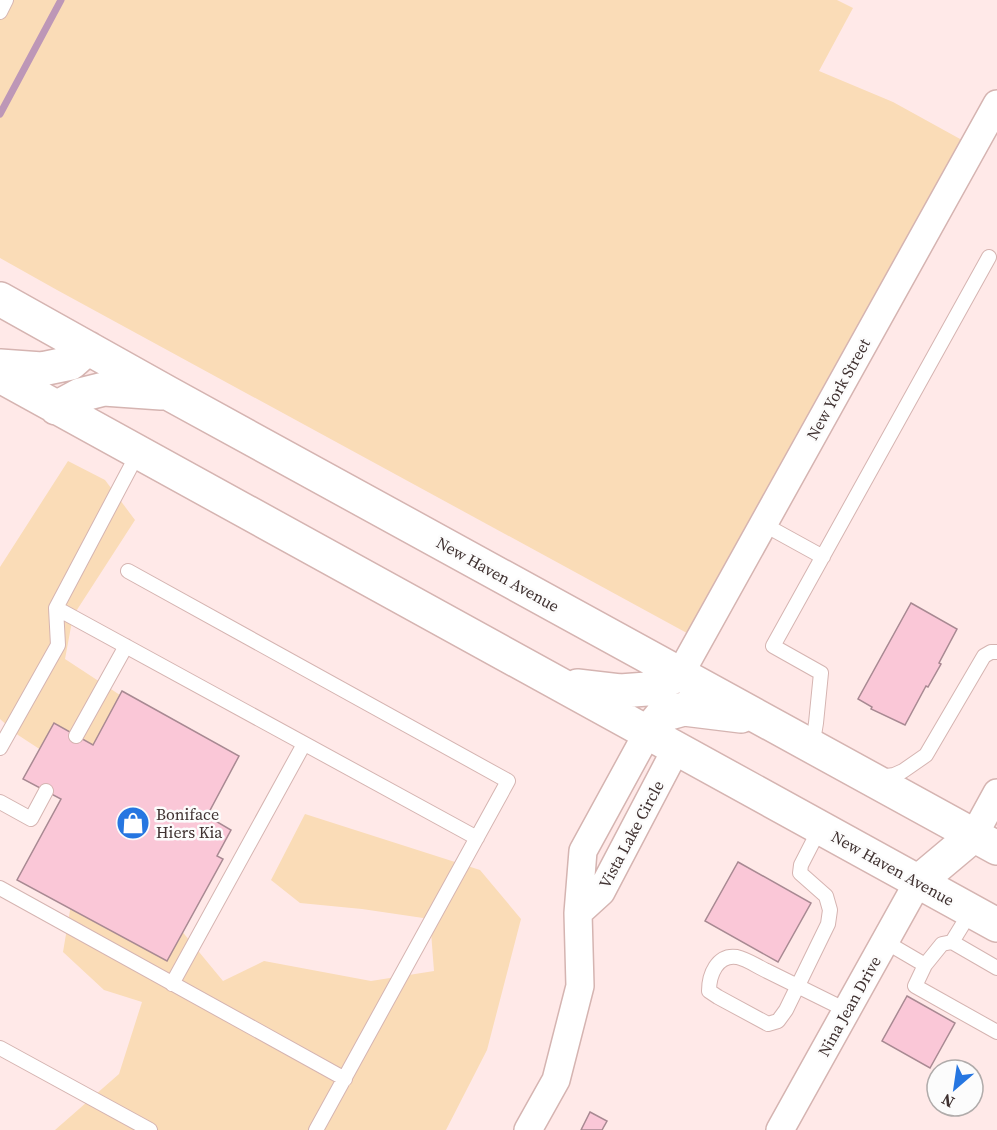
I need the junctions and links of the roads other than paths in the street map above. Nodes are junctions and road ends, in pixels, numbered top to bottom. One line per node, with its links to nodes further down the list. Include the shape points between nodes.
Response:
1 (6, 0): 2 (lane)
2 (0, 12)
3 (997, 104): 12 (street, New York Street)
4 (989, 257): 13 (lane)
5 (0, 299): 6 (main road, New Haven Avenue)
6 (88, 348): 7 (main road, via 70,363 42,369); 9 (main road, New Haven Avenue)
7 (0, 366)
8 (0, 376): 10 (main road, New Haven Avenue)
9 (168, 393): 10 (main road, via 104,389 80,394); 18 (main road, New Haven Avenue)
10 (56, 408): 11 (main road, New Haven Avenue)
11 (138, 453): 15 (lane); 19 (main road, New Haven Avenue)
12 (763, 524): 13 (lane); 18 (street, New York Street)
13 (823, 557): 24 (lane, via 773,646 821,673)
14 (128, 571): 32 (lane, via 508,781)
15 (56, 608): 16 (lane); 25 (lane, via 58,645)
16 (126, 646): 22 (lane); 23 (lane)
17 (997, 652): 27 (lane, via 984,656 926,755 894,775)
18 (680, 675): 19 (main road, via 647,689 620,691); 20 (main road, New Haven Avenue)
19 (560, 684): 21 (main road, New Haven Avenue)
20 (758, 718): 21 (main road, via 684,709 662,716); 24 (main road, New Haven Avenue)
21 (648, 732): 26 (main road, New Haven Avenue); 36 (street, Vista Lake Circle, via 583,851)
22 (76, 736)
23 (304, 744): 32 (lane); 42 (lane)
24 (812, 747): 27 (main road, New Haven Avenue)
25 (0, 748)
26 (676, 749): 31 (main road, New Haven Avenue); 36 (street, Vista Lake Circle, via 601,892)
27 (871, 779): 33 (main road, New Haven Avenue)
28 (46, 791): 30 (lane, via 31,819)
29 (997, 793): 33 (street)
30 (0, 802)
31 (820, 828): 34 (main road, New Haven Avenue); 43 (lane, via 800,873 826,896 830,910 828,924)
32 (477, 838): 47 (lane)
33 (985, 842): 34 (main road)
34 (918, 882): 37 (main road, New Haven Avenue); 38 (street, Nina Jean Drive)
35 (0, 888): 42 (lane)
36 (578, 913): 50 (street, Vista Lake Circle, via 580,986 556,1080)
37 (984, 918): 39 (lane)
38 (885, 941): 40 (lane); 44 (street, Nina Jean Drive)
39 (952, 942): 40 (lane, via 942,944); 41 (lane)
40 (925, 965): 45 (lane, via 915,986)
41 (997, 968)
42 (172, 984): 47 (lane)
43 (798, 986): 43 (lane, via 738,957 725,958 709,979 709,991 768,1024 778,1021); 44 (lane)
44 (846, 1010): 51 (street, Nina Jean Drive)
45 (997, 1032)
46 (0, 1048): 48 (lane)
47 (345, 1079): 49 (lane)
48 (150, 1130)
49 (316, 1130)
50 (528, 1130)
51 (780, 1130)

